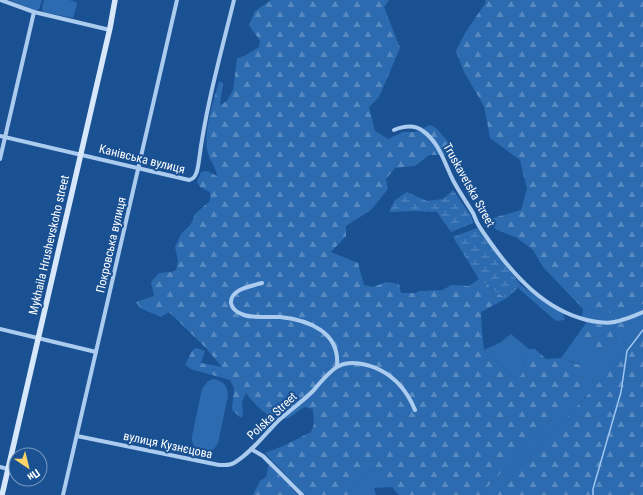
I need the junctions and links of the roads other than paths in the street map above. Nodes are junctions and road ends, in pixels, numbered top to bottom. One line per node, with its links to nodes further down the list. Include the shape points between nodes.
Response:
1 (1, 0): 5 (street)
2 (115, 0): 6 (street, Mykhaila Hrushevskoho street)
3 (177, 0): 12 (street, Покровська вулиця)
4 (234, 0): 12 (street, Канівська вулиця, via 205,118 194,177 188,180)
5 (34, 12): 6 (street); 9 (street)
6 (110, 30): 10 (street, Mykhaila Hrushevskoho street)
7 (394, 130): 14 (street, Truskavetska Street, via 412,126 429,136 437,146 478,224 508,266 537,294 564,312 591,321 614,322)
8 (0, 136): 9 (street, Канівська вулиця)
9 (5, 138): 10 (street, Канівська вулиця); 11 (street)
10 (81, 154): 12 (street, Канівська вулиця); 16 (street, Mykhaila Hrushevskoho street)
11 (0, 159)
12 (138, 168): 17 (street, Покровська вулиця)
13 (262, 283): 18 (street, via 235,293 231,304 235,310 245,315 294,319 327,333 337,353)
14 (643, 312)
15 (0, 329): 16 (street)
16 (38, 338): 17 (street); 21 (street, Mykhaila Hrushevskoho street)
17 (96, 352): 20 (street, Покровська вулиця)
18 (338, 366): 19 (street, via 346,363 357,364 381,371 405,391 411,398); 22 (street, Polska Street)
19 (415, 410)
20 (77, 436): 22 (street, вулиця Кузнєцова, via 228,466); 26 (street, Покровська вулиця)
21 (13, 447)
22 (251, 449): 27 (street, Polska Street, via 263,456)
23 (0, 467): 24 (street)
24 (8, 469): 25 (street, Mykhaila Hrushevskoho street)
25 (2, 495)
26 (63, 495)
27 (302, 495)

